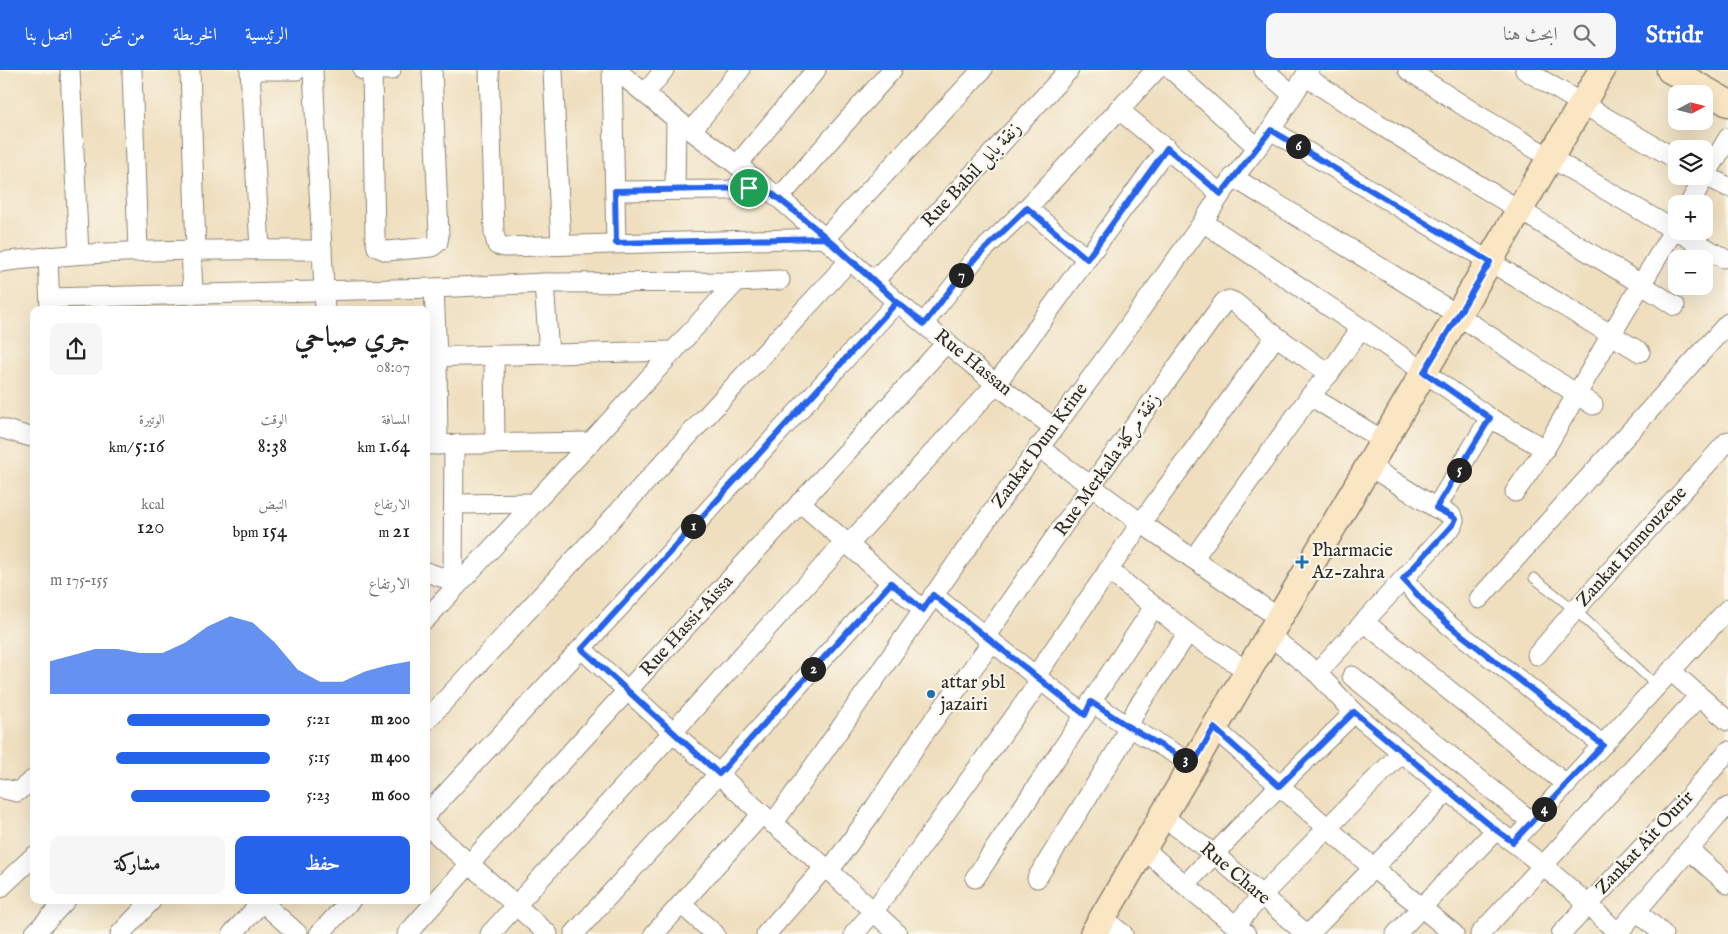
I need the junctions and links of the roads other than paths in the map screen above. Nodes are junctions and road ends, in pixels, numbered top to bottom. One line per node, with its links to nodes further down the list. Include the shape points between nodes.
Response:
1 (70, 70): 66 (street)
2 (132, 70): 65 (street)
3 (190, 70): 63 (street)
4 (252, 70): 5 (street); 62 (street)
5 (287, 70): 6 (street)
6 (297, 70)
7 (313, 70): 64 (street)
8 (363, 70): 9 (street)
9 (372, 70): 10 (street); 11 (street, via 375,238 377,246 387,251 432,247 438,242)
10 (391, 70)
11 (432, 70)
12 (488, 70): 61 (street, via 495,242 506,247)
13 (553, 70): 61 (street)
14 (612, 70): 50 (street)
15 (616, 70): 30 (street, Rue Hassan)
16 (664, 70): 30 (street)
17 (740, 70): 36 (street)
18 (816, 70): 44 (street)
19 (892, 70): 52 (street)
20 (982, 70): 57 (street)
21 (1069, 70): 74 (street, Rue Babil زنقة بابل)
22 (1156, 70): 34 (street)
23 (1172, 70): 39 (street)
24 (1264, 70): 31 (street)
25 (1408, 70): 42 (street)
26 (1526, 70): 33 (street)
27 (1602, 70): 33 (street)
28 (1670, 70): 32 (street)
29 (1307, 73): 31 (street, Zankat Dum Krine); 54 (street, via 1377,124)
30 (645, 94): 35 (street, Rue Hassan)
31 (1292, 94): 37 (street, Zankat Dum Krine)
32 (1728, 103)
33 (1582, 104): 41 (street); 42 (street)
34 (1118, 109): 40 (street); 53 (street)
35 (676, 119): 36 (street, Rue Hassan); 49 (street)
36 (692, 130): 44 (street, Rue Hassan)
37 (1271, 130): 39 (street, Zankat Dum Krine); 72 (street)
38 (1728, 138): 43 (street)
39 (1257, 147): 45 (street, Zankat Dum Krine)
40 (1167, 148): 51 (street); 69 (street)
41 (1668, 154)
42 (1551, 158): 54 (street); 56 (street)
43 (1713, 162)
44 (737, 165): 47 (street, Rue Hassan)
45 (1233, 178): 51 (street, Zankat Dum Krine); 85 (street)
46 (1713, 179): 48 (street)
47 (763, 187): 49 (street); 52 (street, Rue Hassan)
48 (1728, 187)
49 (676, 190): 50 (street)
50 (615, 191): 60 (street)
51 (1221, 194): 55 (street, Zankat Dum Krine)
52 (779, 198): 57 (street, Rue Hassan)
53 (1027, 208): 69 (street); 87 (street, via 970,264)
54 (1520, 210): 72 (street); 77 (street)
55 (1203, 222): 88 (street); 103 (street, Zankat Dum Krine, via 1122,337)
56 (1668, 224)
57 (825, 238): 60 (street); 70 (street, Rue Hassan)
58 (1669, 240): 77 (street)
59 (1694, 240): 68 (street)
60 (616, 243): 61 (street)
61 (561, 245)
62 (260, 249): 63 (street); 64 (street)
63 (193, 250): 65 (street); 80 (street)
64 (322, 250): 79 (street)
65 (138, 252): 66 (street)
66 (79, 254): 67 (street)
67 (48, 256): 71 (street); 82 (street)
68 (1723, 258)
69 (1087, 259): 99 (street)
70 (850, 260): 74 (street, Rue Hassan); 151 (street)
71 (0, 262)
72 (1490, 262): 85 (street); 89 (street)
73 (780, 280): 75 (street)
74 (874, 281): 81 (street, Rue Hassan)
75 (736, 282): 76 (street); 92 (street)
76 (544, 283): 78 (street); 94 (street)
77 (1641, 284): 84 (street); 89 (street)
78 (434, 288): 79 (street); 96 (street)
79 (324, 291): 80 (street); 83 (street)
80 (198, 299): 82 (street)
81 (897, 302): 87 (street, Rue Hassan); 139 (street)
82 (50, 304)
83 (325, 306)
84 (1675, 306)
85 (1458, 315): 97 (street); 101 (street)
86 (1728, 323): 129 (street)
87 (924, 324): 91 (street, Rue Hassan)
88 (1361, 328): 97 (street); 98 (street)
89 (1611, 335): 93 (street); 101 (street)
90 (1276, 336): 98 (street); 114 (street, Rue Merkala زنقة مركلة, via 1234,302 1227,300); 120 (street)
91 (947, 342): 99 (street, Rue Hassan); 116 (street, Rue Hassi-Aissa)
92 (674, 351): 94 (street); 108 (street)
93 (1640, 352)
94 (549, 354): 95 (street)
95 (494, 355): 96 (street); 109 (street)
96 (432, 357): 110 (street)
97 (1424, 372): 102 (street); 106 (street)
98 (1329, 374): 100 (street)
99 (996, 384): 103 (street, Rue Hassan); 121 (street)
100 (1310, 396): 106 (street); 122 (street)
101 (1585, 400): 112 (street)
102 (1490, 418): 112 (street); 119 (street)
103 (1053, 427): 111 (street, Zankat Dum Krine)
104 (0, 428): 105 (street)
105 (30, 437)
106 (1384, 441): 113 (street)
107 (1728, 441): 133 (street, Zankat Immouzene)
108 (591, 442): 109 (street); 117 (street)
109 (495, 444): 110 (street)
110 (440, 445): 118 (street)
111 (1038, 447): 114 (street); 130 (street, Zankat Dum Krine)
112 (1545, 450): 115 (street)
113 (1369, 466): 119 (street); 136 (street)
114 (1091, 486): 120 (street); 138 (street, Rue Merkala زنقة مركلة)
115 (1515, 492)
116 (800, 502): 121 (street); 147 (street, Rue Hassi-Aissa)
117 (533, 503): 118 (street); 127 (street)
118 (454, 504): 127 (street)
119 (1436, 508): 126 (street, via 1453,517 1454,523)
120 (1141, 523): 122 (street); 123 (street)
121 (847, 544): 128 (street); 155 (street)
122 (1194, 559): 136 (street)
123 (1108, 570): 131 (street); 145 (street)
124 (430, 573): 127 (street)
125 (1534, 578): 133 (lane)
126 (1403, 579): 135 (street); 156 (street, via 1450,626)
127 (456, 582): 134 (street)
128 (891, 583): 130 (street); 160 (street)
129 (1479, 599)
130 (928, 602): 138 (street); 169 (street, Zankat Dum Krine, via 802,786)
131 (1154, 607): 137 (street); 149 (street)
132 (1728, 609): 141 (street)
133 (1575, 610): 140 (street, Zankat Immouzene); 146 (lane)
134 (430, 614)
135 (1364, 622): 143 (street); 162 (street)
136 (1274, 626): 142 (street); 143 (street)
137 (1188, 633): 142 (street); 153 (street, via 1137,708)
138 (989, 640): 145 (street); 182 (street, Rue Merkala زنقة مركلة, via 870,815)
139 (582, 649): 147 (street); 167 (street)
140 (1537, 655)
141 (1671, 671): 146 (street); 148 (street)
142 (1248, 672): 154 (street)
143 (1317, 673): 150 (street)
144 (1352, 676): 170 (street)
145 (1037, 679): 149 (street); 199 (street)
146 (1657, 686): 156 (street)
147 (628, 691): 155 (street); 179 (street, Rue Hassi-Aissa)
148 (1700, 696): 152 (street); 180 (street)
149 (1088, 709): 153 (street); 183 (street)
150 (1354, 712): 158 (street); 163 (street)
151 (430, 717)
152 (1728, 721)
153 (1129, 727): 159 (street); 184 (street)
154 (1214, 728): 159 (street); 163 (street)
155 (673, 732): 160 (street); 196 (street)
156 (1603, 745): 162 (street)
157 (1728, 751): 195 (street, Zankat Ait Ourir, via 1683,804)
158 (1402, 752): 165 (street); 171 (street)
159 (1193, 764): 168 (street)
160 (719, 774): 169 (street); 211 (street)
161 (30, 782): 164 (street, via 17,792)
162 (1567, 785): 170 (street)
163 (1279, 786): 171 (street); 177 (street)
164 (0, 788)
165 (1448, 791): 173 (street); 181 (street)
166 (1728, 807): 176 (street)
167 (430, 811)
168 (1162, 816): 175 (street); 177 (street, Rue Chare)
169 (768, 819): 182 (street); 194 (street, Zankat Dum Krine)
170 (1532, 822): 174 (street)
171 (1329, 828): 181 (street); 188 (street)
172 (430, 829): 179 (street)
173 (1496, 830): 174 (street); 197 (street)
174 (1513, 842): 180 (street)
175 (1144, 848): 186 (street); 200 (street)
176 (1689, 850): 185 (street); 198 (street)
177 (1215, 855): 186 (street); 188 (street, Rue Chare)
178 (30, 860): 187 (street)
179 (469, 865): 196 (street); 208 (street, Rue Hassi-Aissa)
180 (1543, 867): 195 (street); 221 (street)
181 (1373, 868): 197 (street); 218 (street)
182 (827, 869): 199 (street); 214 (street, Rue Merkala زنقة مركلة)
183 (975, 878)
184 (1037, 878)
185 (1728, 884)
186 (1185, 885): 201 (street)
187 (0, 888)
188 (1261, 896): 201 (street); 218 (street, Rue Chare)
189 (62, 904): 203 (street)
190 (148, 904): 204 (street)
191 (268, 904): 205 (street)
192 (270, 904): 206 (street)
193 (347, 904): 207 (street)
194 (681, 904): 212 (street, Zankat Dum Krine); 213 (street)
195 (1588, 904): 202 (street); 222 (street, Zankat Ait Ourir)
196 (515, 905): 209 (street); 210 (street)
197 (1422, 906): 219 (street); 220 (street)
198 (1637, 911): 202 (street); 223 (street)
199 (873, 912): 215 (street); 216 (street)
200 (1098, 926): 217 (street)
201 (1241, 929)
202 (1617, 933)
203 (34, 934)
204 (120, 934)
205 (232, 934)
206 (298, 934)
207 (320, 934)
208 (408, 934)
209 (490, 934)
210 (548, 934)
211 (574, 934)
212 (654, 934)
213 (715, 934)
214 (766, 934)
215 (854, 934)
216 (898, 934)
217 (1124, 934)
218 (1307, 934)
219 (1396, 934)
220 (1454, 934)
221 (1480, 934)
222 (1561, 934)
223 (1663, 934)

